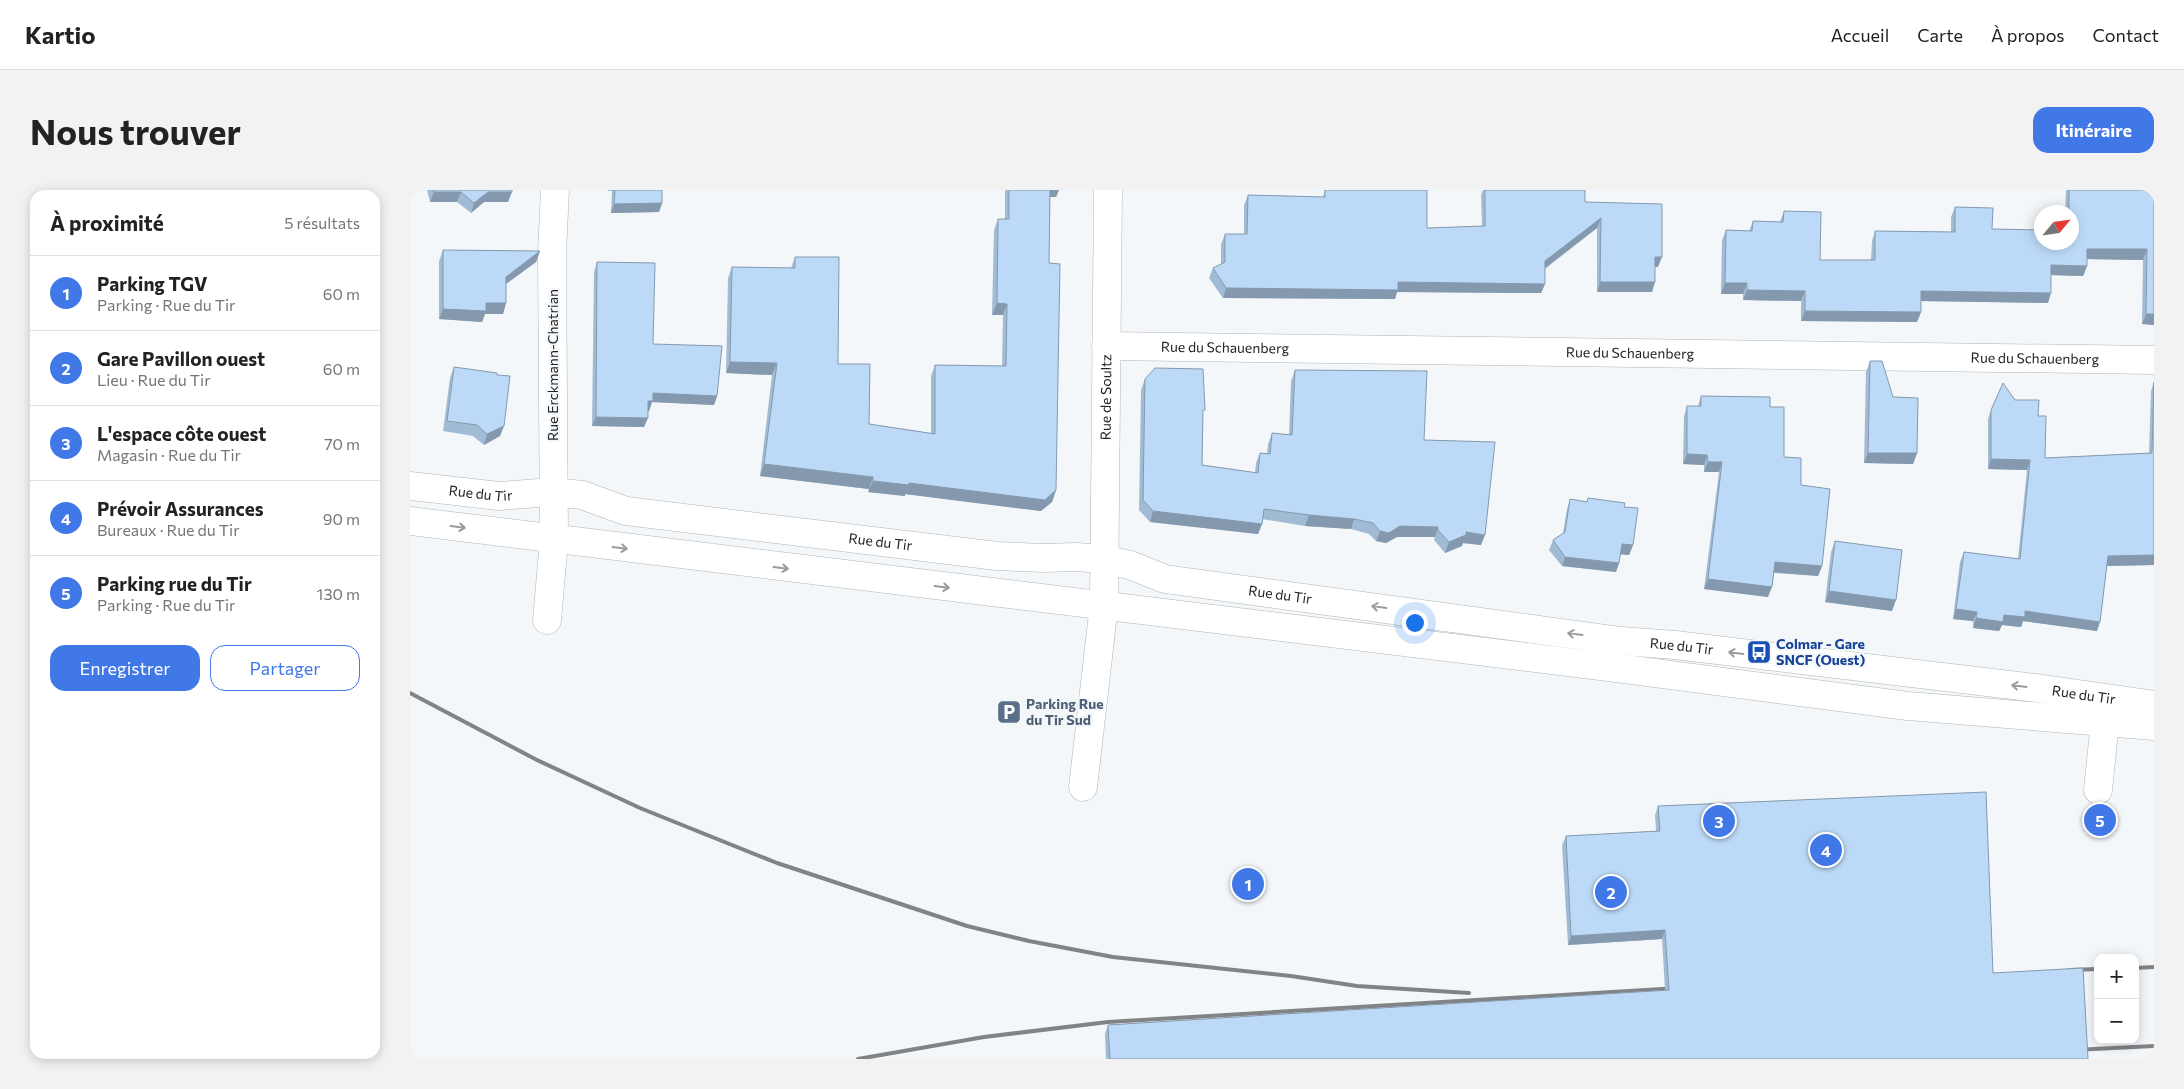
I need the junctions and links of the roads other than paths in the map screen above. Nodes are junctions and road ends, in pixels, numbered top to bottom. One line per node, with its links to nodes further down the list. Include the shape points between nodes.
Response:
1 (555, 190): 6 (street, Rue Erckmann-Chatrian, via 552,253)
2 (1108, 190): 3 (street, Rue de Soultz)
3 (1106, 346): 4 (street, Rue du Schauenberg); 9 (street, Rue de Soultz)
4 (2154, 360)
5 (410, 486): 6 (street, Rue du Tir, via 499,496)
6 (553, 492): 8 (street, Rue Erckmann-Chatrian); 9 (street, Rue du Tir, via 582,495 626,511 666,516 998,556)
7 (410, 521): 8 (street, Rue du Tir, one-way to 8)
8 (554, 540): 10 (street, Rue du Tir, one-way to 10); 11 (street, Rue Erckmann-Chatrian)
9 (1103, 559): 10 (street, Rue de Soultz); 12 (street, Rue du Tir, one-way to 9, via 1165,579 1130,565)
10 (1104, 605): 13 (street, Rue du Tir); 19 (street, Rue de Soultz)
11 (547, 620)
12 (1621, 640): 13 (street); 14 (street, Rue du Tir, one-way to 12)
13 (1617, 668): 16 (street, Rue du Tir)
14 (1910, 674): 15 (street, Rue du Tir, one-way to 14); 16 (street)
15 (2154, 705)
16 (1908, 706): 17 (street, Rue du Tir)
17 (2105, 721): 18 (street, Rue du Tir); 20 (street)
18 (2154, 726)
19 (1083, 787)
20 (2098, 790)

